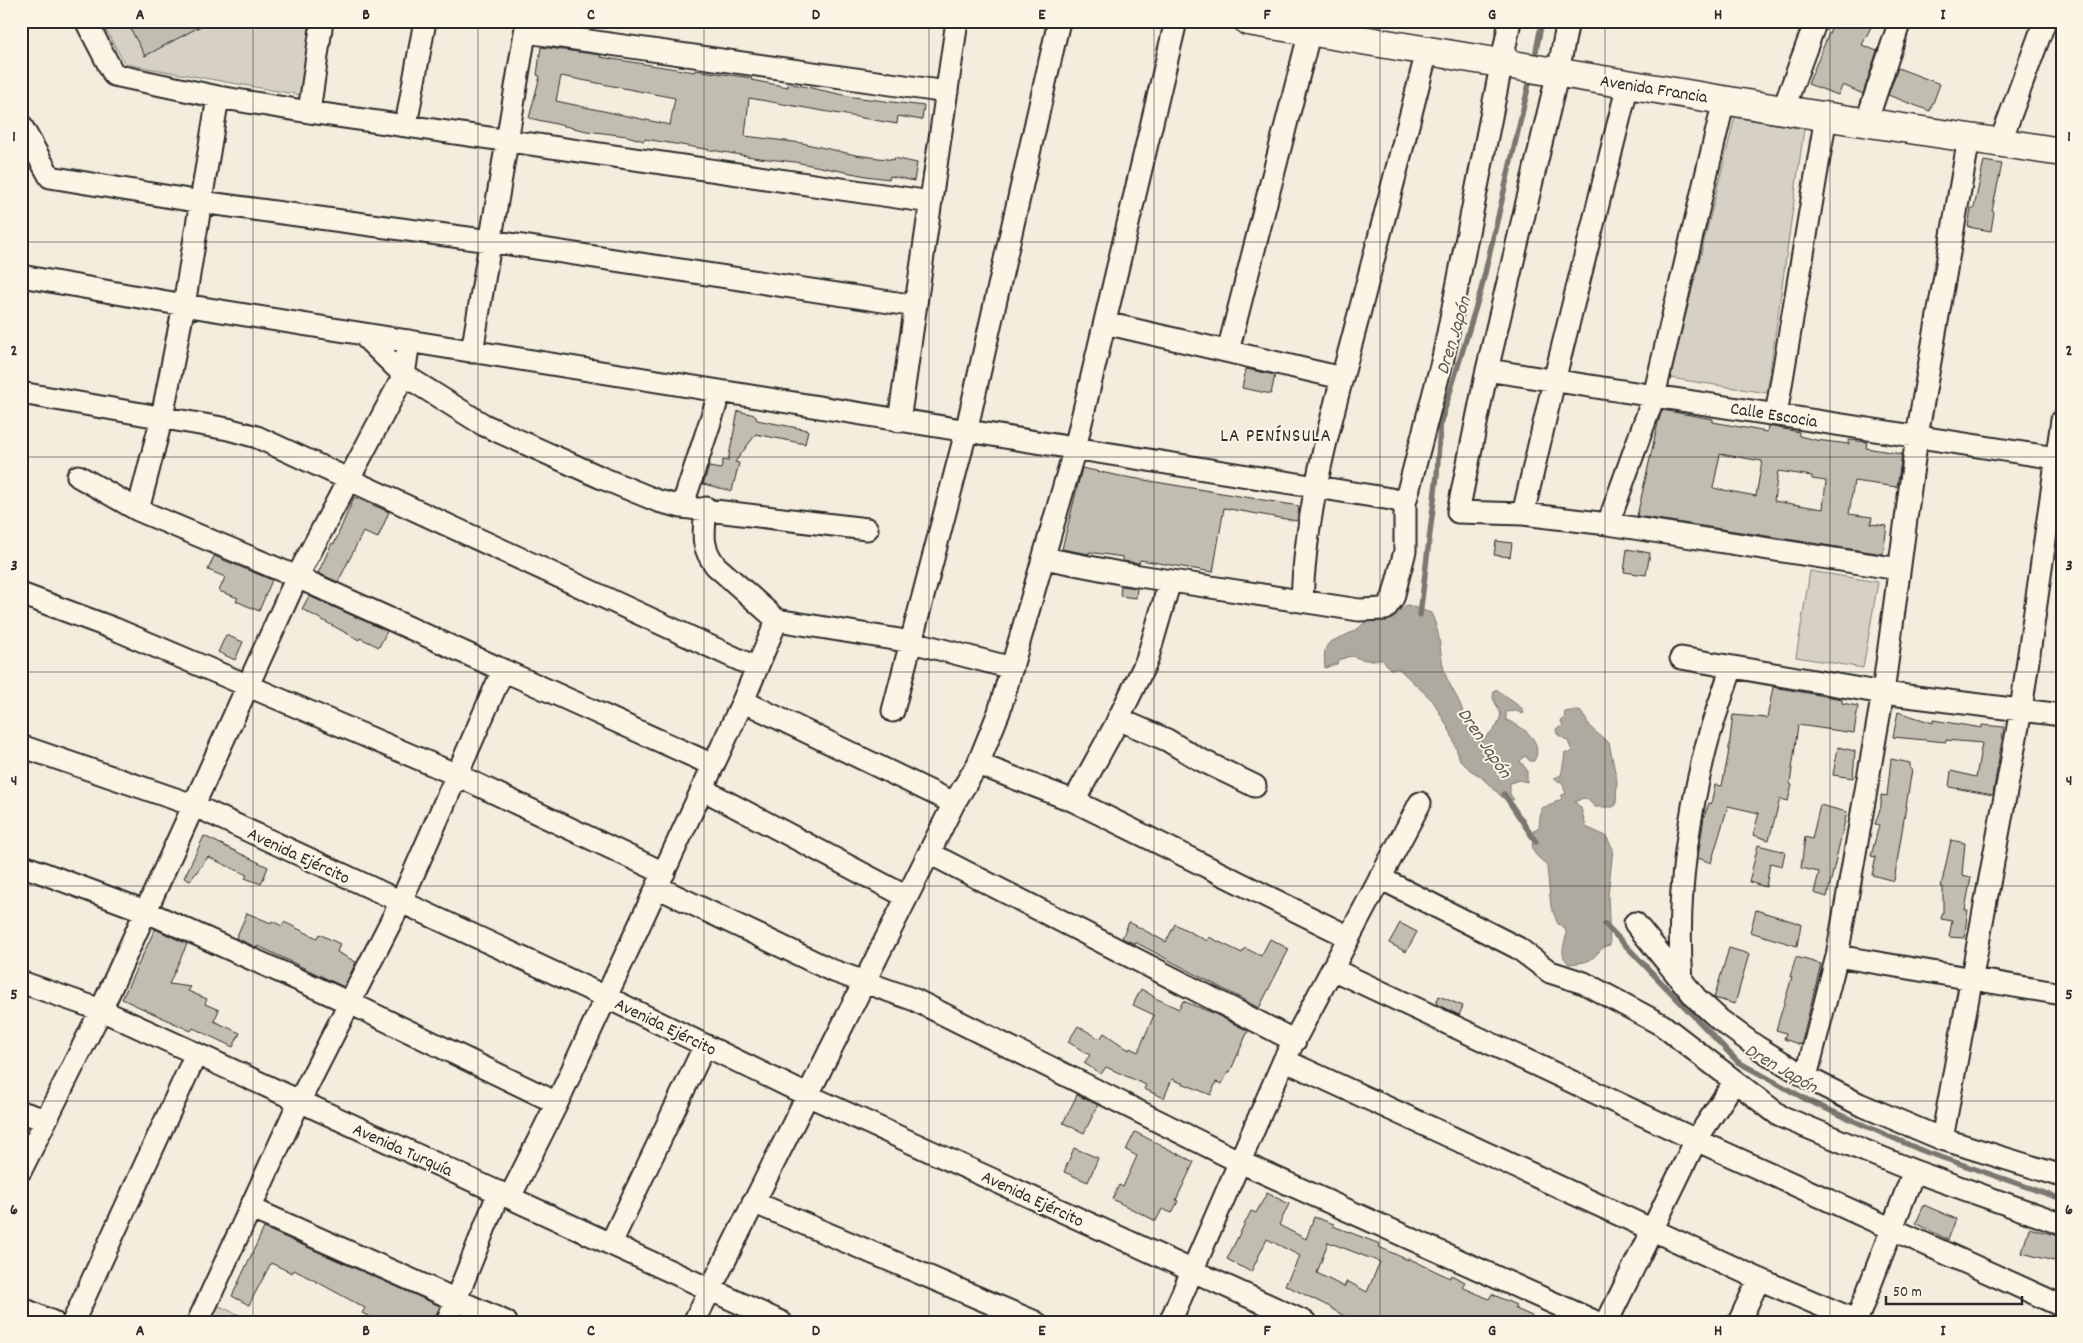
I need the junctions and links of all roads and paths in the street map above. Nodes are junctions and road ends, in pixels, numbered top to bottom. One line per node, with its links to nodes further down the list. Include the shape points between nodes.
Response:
1 (322, 21): 23 (street)
2 (425, 21): 27 (street)
3 (957, 21): 19 (street)
4 (1059, 21): 54 (street)
5 (1176, 21): 38 (street)
6 (1248, 21): 14 (street, Avenida Francia)
7 (1510, 21): 16 (street)
8 (1568, 21): 17 (street)
9 (1816, 21): 22 (street)
10 (1900, 21): 25 (street)
11 (2046, 21): 30 (street)
12 (88, 22): 20 (street, via 114,75)
13 (526, 27): 19 (street); 29 (street)
14 (1310, 31): 15 (street, Avenida Francia); 41 (street)
15 (1428, 51): 16 (street, Avenida Francia); 45 (street)
16 (1508, 64): 17 (street, Avenida Francia); 61 (street, via 1444,358)
17 (1554, 72): 18 (street, Avenida Francia); 43 (street)
18 (1628, 84): 21 (street, Avenida Francia); 46 (street)
19 (947, 92): 33 (street)
20 (218, 97): 23 (street); 32 (street)
21 (1724, 100): 22 (street, Avenida Francia); 49 (street)
22 (1783, 110): 24 (street, Avenida Francia)
23 (309, 112): 27 (street)
24 (1826, 116): 25 (street, Avenida Francia); 50 (street)
25 (1866, 122): 28 (street, Avenida Francia)
26 (21, 125): 32 (street, via 50,176)
27 (406, 125): 29 (street)
28 (1969, 138): 30 (street, Avenida Francia); 55 (street)
29 (507, 140): 33 (street); 34 (street)
30 (2000, 143): 31 (street, Avenida Francia)
31 (2062, 152)
32 (201, 202): 34 (street); 36 (street)
33 (931, 202): 37 (street)
34 (490, 241): 37 (street); 42 (street)
35 (21, 276): 36 (street)
36 (184, 305): 39 (street); 51 (street)
37 (916, 306): 53 (street)
38 (1105, 323): 41 (street); 56 (street)
39 (362, 334): 40 (street); 44 (street)
40 (409, 342): 42 (street); 44 (street)
41 (1228, 351): 45 (street)
42 (472, 352): 47 (street)
43 (1487, 370): 46 (street, Calle Escocia); 65 (street, via 1458,512)
44 (404, 375): 59 (street); 62 (street, via 484,425 658,501)
45 (1342, 378): 60 (street)
46 (1554, 381): 49 (street, Calle Escocia); 65 (street)
47 (720, 392): 53 (street); 62 (street)
48 (21, 393): 51 (street)
49 (1654, 396): 50 (street, Calle Escocia); 66 (street)
50 (1776, 415): 55 (street, Calle Escocia)
51 (162, 417): 59 (street, via 257,437); 64 (street)
52 (2062, 420): 57 (street)
53 (899, 421): 54 (street)
54 (966, 432): 56 (street); 75 (street)
55 (1917, 436): 57 (street, Calle Escocia); 69 (street)
56 (1075, 448): 60 (street); 68 (street)
57 (2058, 458): 84 (street)
58 (78, 476): 64 (street)
59 (349, 480): 70 (street); 78 (street)
60 (1316, 487): 61 (street); 73 (street, via 1303,561)
61 (1405, 503): 73 (street, via 1405,551 1393,598 1385,609 1358,610)
62 (682, 507): 63 (street)
63 (706, 508): 67 (street); 74 (street, via 704,541 709,557)
64 (138, 510): 70 (street)
65 (1523, 514): 66 (street)
66 (1608, 524): 69 (street)
67 (866, 529)
68 (1044, 558): 71 (street); 79 (street)
69 (1900, 569): 82 (street)
70 (296, 577): 80 (street); 81 (street)
71 (1170, 581): 73 (street); 87 (street, via 1147,660)
72 (21, 594): 81 (street, via 116,629)
73 (1302, 601)
74 (777, 620): 75 (street); 78 (street)
75 (912, 642): 79 (street); 85 (street)
76 (1681, 658): 77 (street)
77 (1732, 667): 82 (street); 110 (street, via 1706,746 1690,824 1679,940)
78 (757, 668): 83 (street)
79 (1012, 668): 89 (street, via 1000,712)
80 (503, 670): 90 (street); 91 (street)
81 (247, 686): 91 (street); 97 (street)
82 (1883, 693): 84 (street); 107 (street)
83 (743, 702): 90 (street); 95 (street)
84 (2021, 710): 86 (street); 109 (street)
85 (893, 711)
86 (2062, 714)
87 (1118, 719): 92 (street, via 1167,740); 94 (street)
88 (21, 746): 97 (street, Avenida Ejército)
89 (978, 764): 94 (street); 95 (street)
90 (713, 765): 93 (street)
91 (457, 775): 101 (street); 103 (street)
92 (1255, 786)
93 (702, 789): 101 (street); 102 (street)
94 (1074, 801): 106 (street)
95 (954, 803): 98 (street)
96 (1420, 803): 100 (street)
97 (193, 805): 103 (street, Avenida Ejército); 104 (street)
98 (929, 853): 102 (street); 117 (street)
99 (21, 865): 104 (street)
100 (1380, 878): 106 (street); 122 (street, via 1518,948 1550,972 1584,983 1662,1025)
101 (660, 880): 112 (street, via 831,970); 114 (street)
102 (907, 897): 112 (street)
103 (401, 902): 114 (street, Avenida Ejército); 115 (street)
104 (145, 911): 115 (street); 116 (street)
105 (1635, 923): 110 (street)
106 (1349, 936): 108 (street)
107 (1837, 956): 109 (street); 121 (street)
108 (1332, 970): 117 (street); 129 (street)
109 (1971, 979): 113 (street); 128 (street)
110 (1682, 981): 121 (street, via 1720,1020)
111 (21, 982): 116 (street, Avenida Turquía)
112 (864, 983): 123 (street); 130 (street, via 915,1000)
113 (2062, 994)
114 (606, 997): 118 (street, Avenida Ejército); 125 (street)
115 (350, 1003): 124 (street); 125 (street)
116 (101, 1010): 119 (street, Avenida Turquía); 127 (street)
117 (1295, 1041): 120 (street)
118 (704, 1045): 123 (street, Avenida Ejército); 140 (street)
119 (196, 1054): 124 (street, Avenida Turquía); 149 (street)
120 (1284, 1060): 130 (street); 139 (street)
121 (1806, 1077): 128 (street, via 1859,1104)
122 (1735, 1081): 129 (street); 132 (street, via 1780,1116)
123 (807, 1095): 135 (street); 141 (street, Avenida Ejército)
124 (299, 1102): 134 (street, Avenida Turquía); 136 (street)
125 (556, 1103): 134 (street)
126 (21, 1112): 127 (street)
127 (46, 1120): 131 (street)
128 (1942, 1139): 133 (street)
129 (1696, 1140): 138 (street); 139 (street)
130 (1240, 1162): 141 (street); 158 (street)
131 (21, 1170)
132 (1914, 1171): 137 (street); 138 (street)
133 (2062, 1176)
134 (505, 1195): 140 (street, Avenida Turquía); 144 (street)
135 (753, 1202): 143 (street); 155 (street)
136 (250, 1208): 144 (street); 150 (street)
137 (2062, 1224)
138 (1891, 1229): 145 (street); 147 (street)
139 (1651, 1230): 142 (street); 159 (street)
140 (611, 1243): 143 (street, Avenida Turquía)
141 (1192, 1272): 156 (street); 157 (street, Avenida Ejército)
142 (1759, 1279): 147 (street); 160 (street)
143 (710, 1288): 153 (street); 154 (street, Avenida Turquía)
144 (456, 1299): 151 (street); 152 (street)
145 (2062, 1306)
146 (21, 1308): 148 (street)
147 (1856, 1321)
148 (53, 1322)
149 (73, 1322)
150 (198, 1322)
151 (447, 1322)
152 (506, 1322)
153 (694, 1322)
154 (781, 1322)
155 (1035, 1322)
156 (1170, 1322)
157 (1305, 1322)
158 (1596, 1322)
159 (1607, 1322)
160 (1739, 1322)

